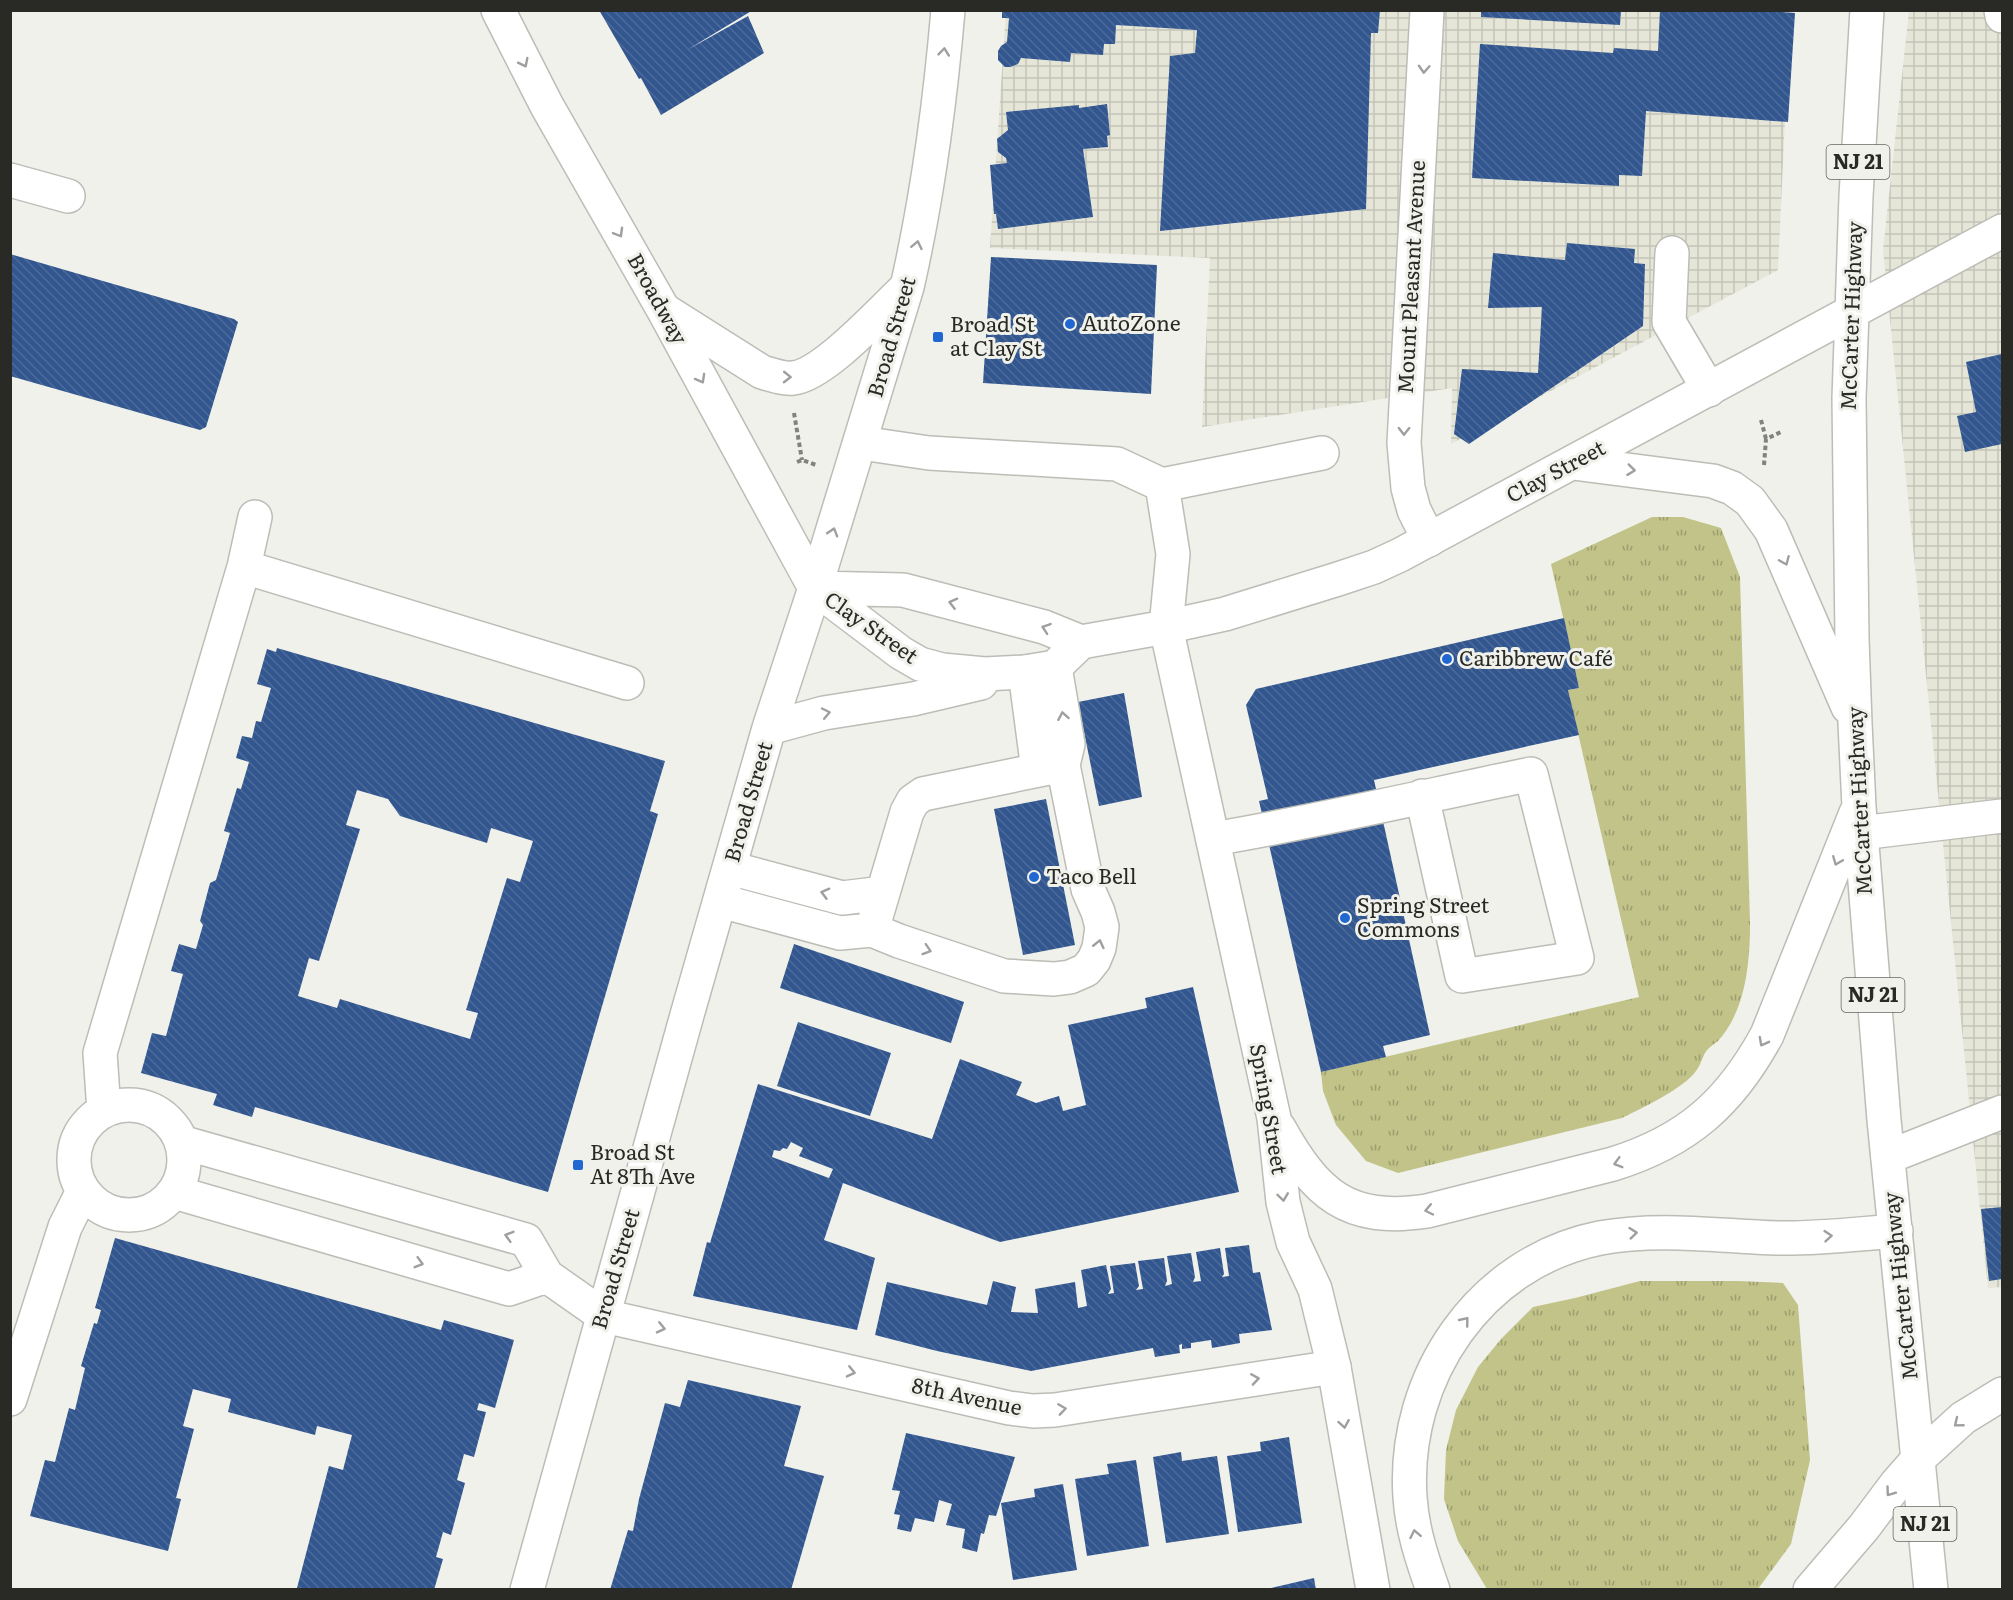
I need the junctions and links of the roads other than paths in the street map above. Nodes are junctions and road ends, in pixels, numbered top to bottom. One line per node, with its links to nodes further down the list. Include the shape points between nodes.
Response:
1 (498, 10): 12 (main road, Broadway, one-way to 12, via 547,106)
2 (948, 10): 11 (main road, Broad Street, one-way to 2, via 932,162)
3 (1427, 10): 20 (main road, Mount Pleasant Avenue, one-way to 20, via 1404,442 1408,488)
4 (1867, 10): 13 (main road, McCarter Highway / NJ 21)
5 (2001, 10): 6 (main road)
6 (2002, 16)
7 (10, 180): 8 (main road)
8 (68, 196)
9 (2002, 231): 13 (main road, Clay Street)
10 (1672, 253): 14 (main road, via 1669,322)
11 (907, 286): 12 (main road, one-way to 11, via 762,372 792,378 818,369); 15 (main road, Broad Street)
12 (663, 309): 22 (main road, Broadway, one-way to 22)
13 (1850, 314): 14 (main road, Clay Street); 27 (main road, McCarter Highway / NJ 21)
14 (1709, 390): 17 (main road, Clay Street)
15 (861, 442): 18 (main road, via 929,453 1117,464); 22 (main road, Broad Street, one-way to 15)
16 (1322, 453): 18 (main road)
17 (1573, 463): 20 (main road, Clay Street); 27 (main road, one-way to 27, via 1713,481 1750,501 1771,530)
18 (1162, 485): 23 (main road, Spring Street, via 1173,554)
19 (255, 517): 21 (main road)
20 (1429, 540): 23 (main road, Clay Street, via 1374,567 1338,579 1225,615)
21 (244, 567): 26 (main road); 38 (main road, via 100,1053)
22 (816, 588): 24 (main road, Clay Street, one-way to 22, via 1044,627 903,590); 25 (main road, Clay Street, via 901,654 920,664 985,674); 28 (main road, Broad Street)
23 (1166, 627): 24 (main road, Clay Street); 33 (main road, Spring Street)
24 (1081, 642): 25 (main road)
25 (1040, 669): 28 (main road, one-way to 25); 29 (main road)
26 (627, 683)
27 (1855, 723): 32 (main road, McCarter Highway / NJ 21)
28 (769, 728): 34 (main road, Broad Street)
29 (1051, 768): 35 (main road, via 923,794 913,801); 37 (main road, one-way to 29, via 1004,976 1054,980 1086,970 1099,948 1102,927)
30 (1422, 796): 30 (main road, via 1531,774 1577,958 1462,976); 33 (main road)
31 (2002, 816): 32 (main road)
32 (1860, 820): 40 (main road, one-way to 40, via 1751,1065 1710,1111 1665,1144 1613,1164 1438,1208 1401,1215 1378,1214 1337,1199 1322,1188 1307,1174); 42 (main road, McCarter Highway / NJ 21)
33 (1213, 840): 40 (main road, Spring Street)
34 (730, 868): 35 (main road, one-way to 34, via 842,898); 36 (main road, Broad Street)
35 (883, 893): 37 (main road)
36 (721, 901): 37 (main road, via 840,933); 51 (main road, Broad Street)
37 (872, 930)
38 (104, 1111): 41 (main road, via 121,1105 158,1113); 44 (main road, via 78,1138 74,1156)
39 (2002, 1112): 42 (main road)
40 (1274, 1118): 52 (main road, Spring Street, one-way to 52, via 1283,1202 1293,1242 1315,1290)
41 (181, 1142): 43 (main road); 45 (main road, via 182,1177)
42 (1888, 1157): 48 (main road, McCarter Highway / NJ 21)
43 (305, 1177): 46 (main road); 47 (main road)
44 (83, 1191): 45 (main road, via 95,1204 128,1215 146,1213); 54 (main road, via 65,1227)
45 (174, 1192): 47 (main road)
46 (376, 1197): 49 (main road); 50 (main road, one-way to 46, via 526,1240)
47 (290, 1226): 49 (main road)
48 (1896, 1231): 55 (main road, McCarter Highway / NJ 21); 59 (main road, one-way to 48, via 1417,1543 1410,1497 1418,1420 1426,1389 1444,1350 1472,1312 1508,1279 1577,1244 1622,1234 1674,1232 1797,1238)
49 (362, 1247): 50 (main road, one-way to 50, via 509,1290)
50 (547, 1276): 51 (main road)
51 (604, 1316): 52 (main road, 8th Avenue, one-way to 52, via 1033,1411); 57 (main road, Broad Street)
52 (1334, 1367): 58 (main road, Spring Street, one-way to 58)
53 (2002, 1394): 55 (main road, one-way to 55, via 1963,1418)
54 (10, 1399)
55 (1918, 1459): 56 (main road, one-way to 56); 62 (main road, McCarter Highway / NJ 21)
56 (1864, 1527): 60 (main road); 61 (main road)
57 (527, 1590)
58 (1373, 1590)
59 (1433, 1590)
60 (1810, 1590)
61 (1839, 1590)
62 (1931, 1590)

